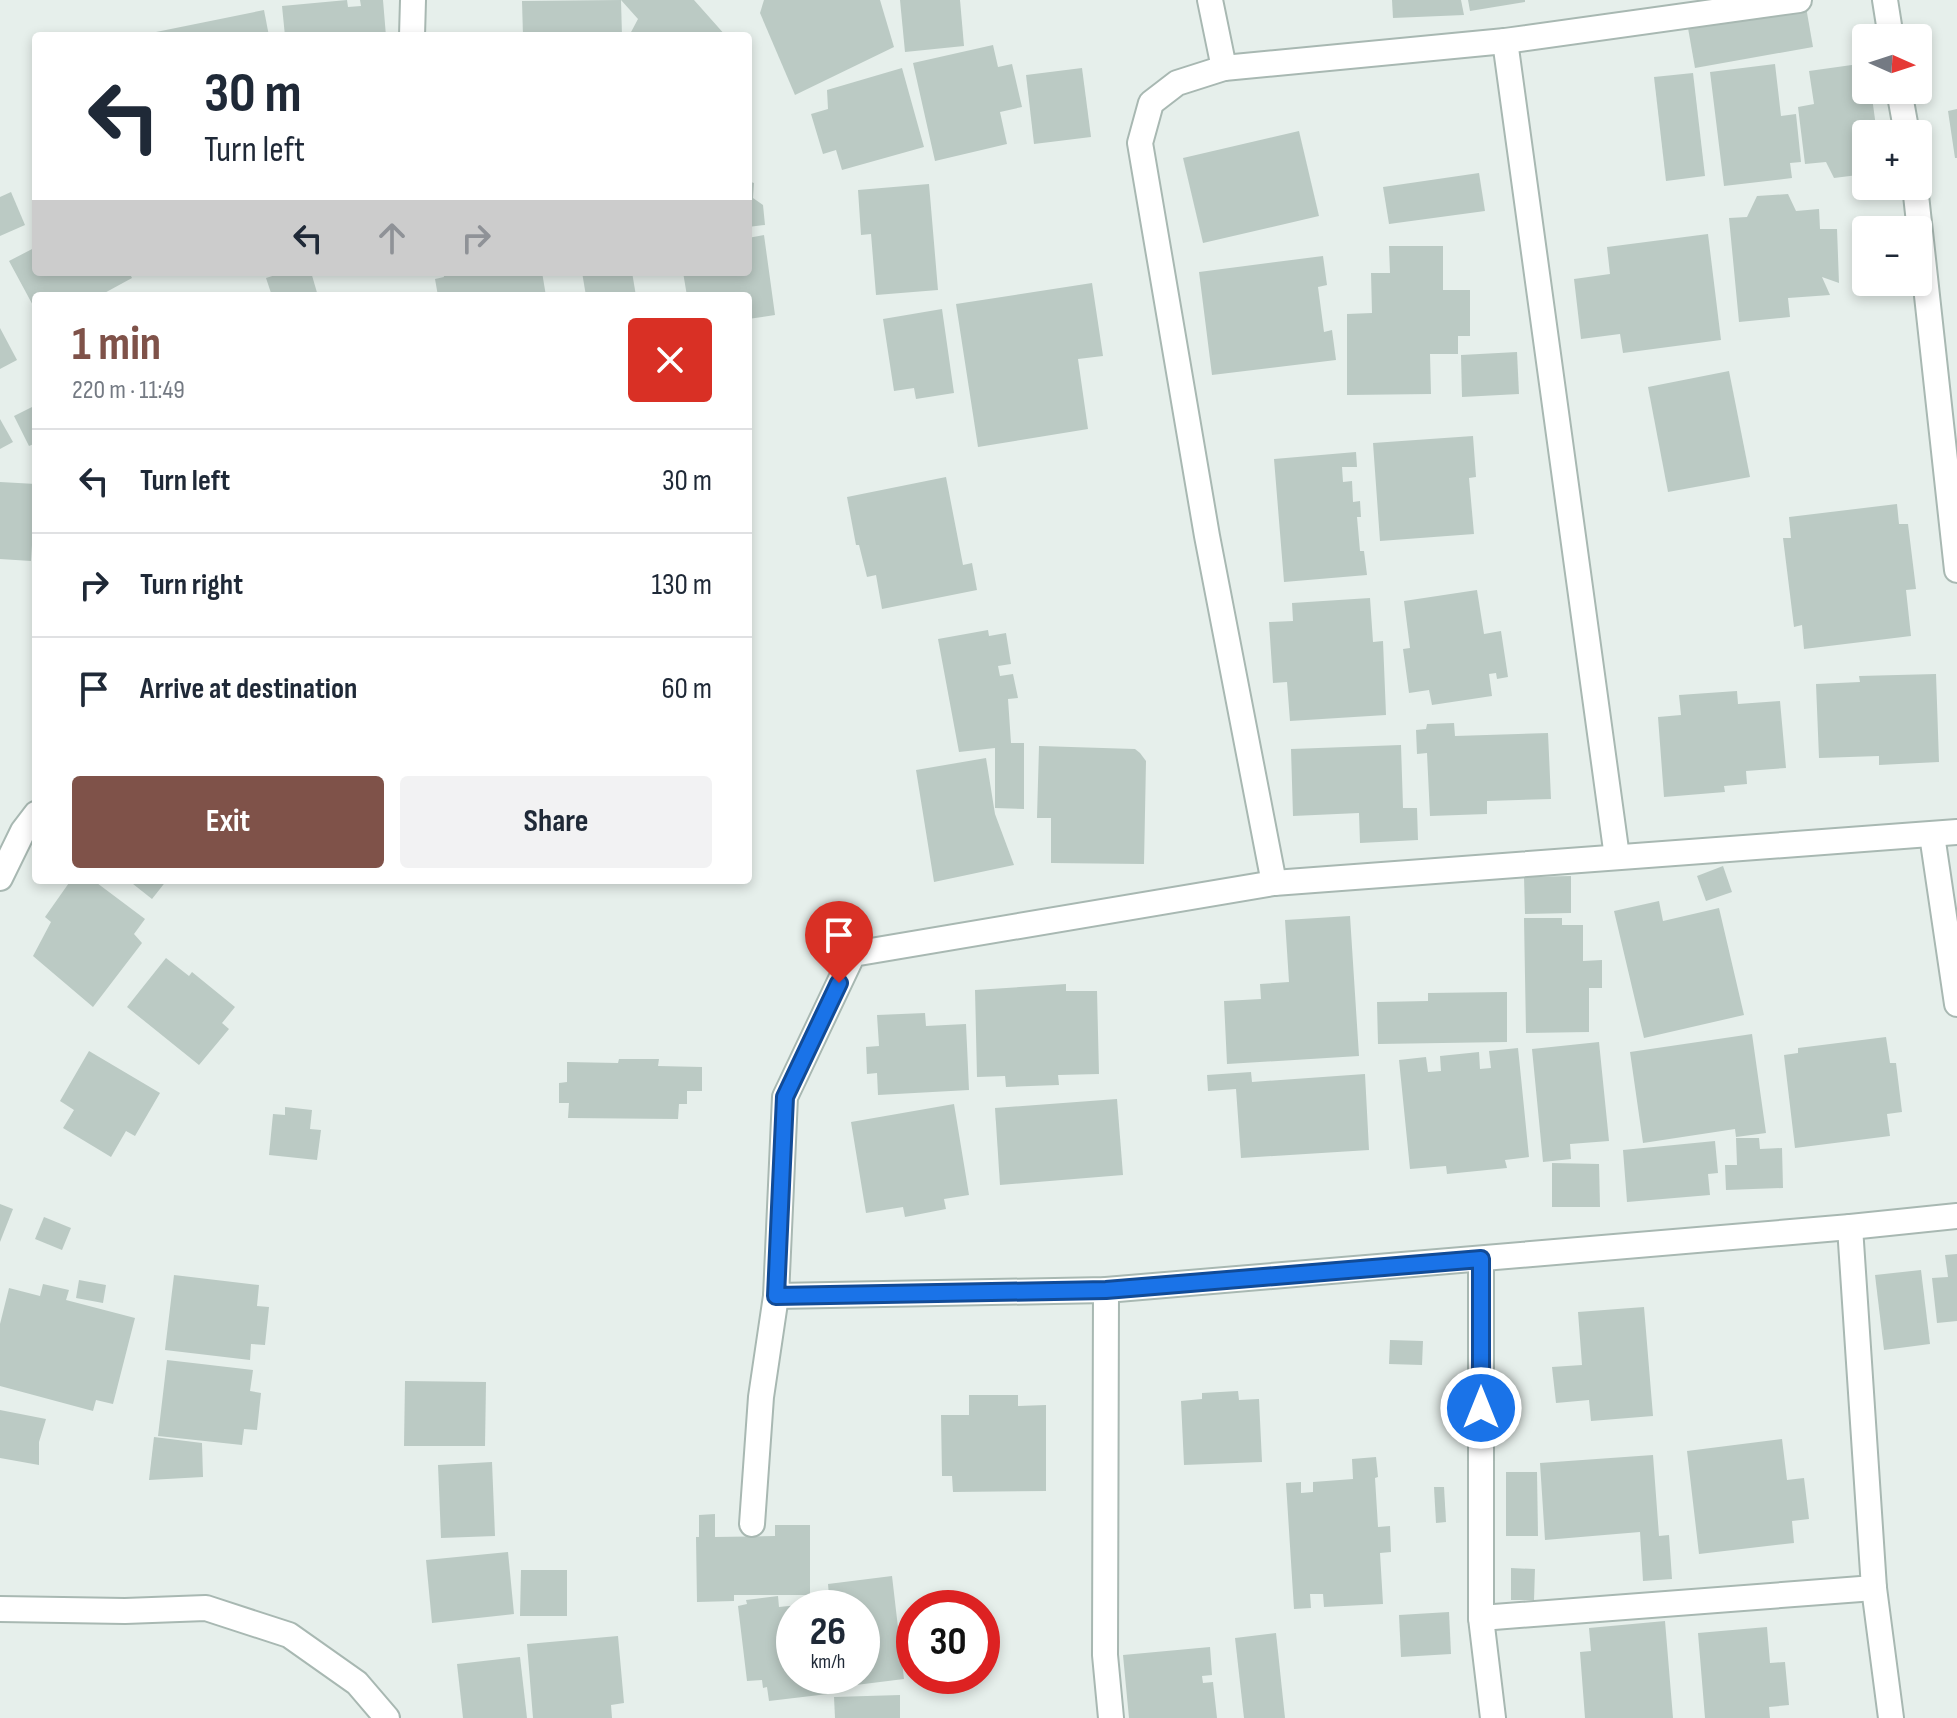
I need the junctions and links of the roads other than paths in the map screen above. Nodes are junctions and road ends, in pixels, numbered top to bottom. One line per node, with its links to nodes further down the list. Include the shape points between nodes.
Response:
1 (413, 0): 6 (street)
2 (1210, 0): 8 (street)
3 (1799, 0): 7 (street)
4 (1885, 0): 5 (street)
5 (1889, 24)
6 (412, 32)
7 (1505, 41): 8 (street); 14 (street)
8 (1224, 68): 16 (street, via 1177,83 1151,103 1140,143 1207,536)
9 (1917, 200): 10 (street)
10 (1957, 570)
11 (32, 819): 15 (street)
12 (1957, 832): 13 (street)
13 (1932, 835): 14 (street); 17 (street)
14 (1617, 857): 16 (street)
15 (0, 878)
16 (1274, 883): 22 (street, via 853,954 785,1097)
17 (1957, 1004)
18 (1957, 1216): 19 (street)
19 (1850, 1227): 20 (street); 24 (street)
20 (1481, 1259): 21 (street); 26 (street)
21 (1106, 1290): 22 (street); 28 (street, via 1105,1655)
22 (776, 1296): 23 (street, via 761,1397)
23 (752, 1524)
24 (1874, 1588): 26 (street); 30 (street)
25 (0, 1609): 27 (street, via 206,1608 289,1635 357,1683)
26 (1481, 1618): 29 (street)
27 (387, 1718)
28 (1111, 1718)
29 (1493, 1718)
30 (1891, 1718)

